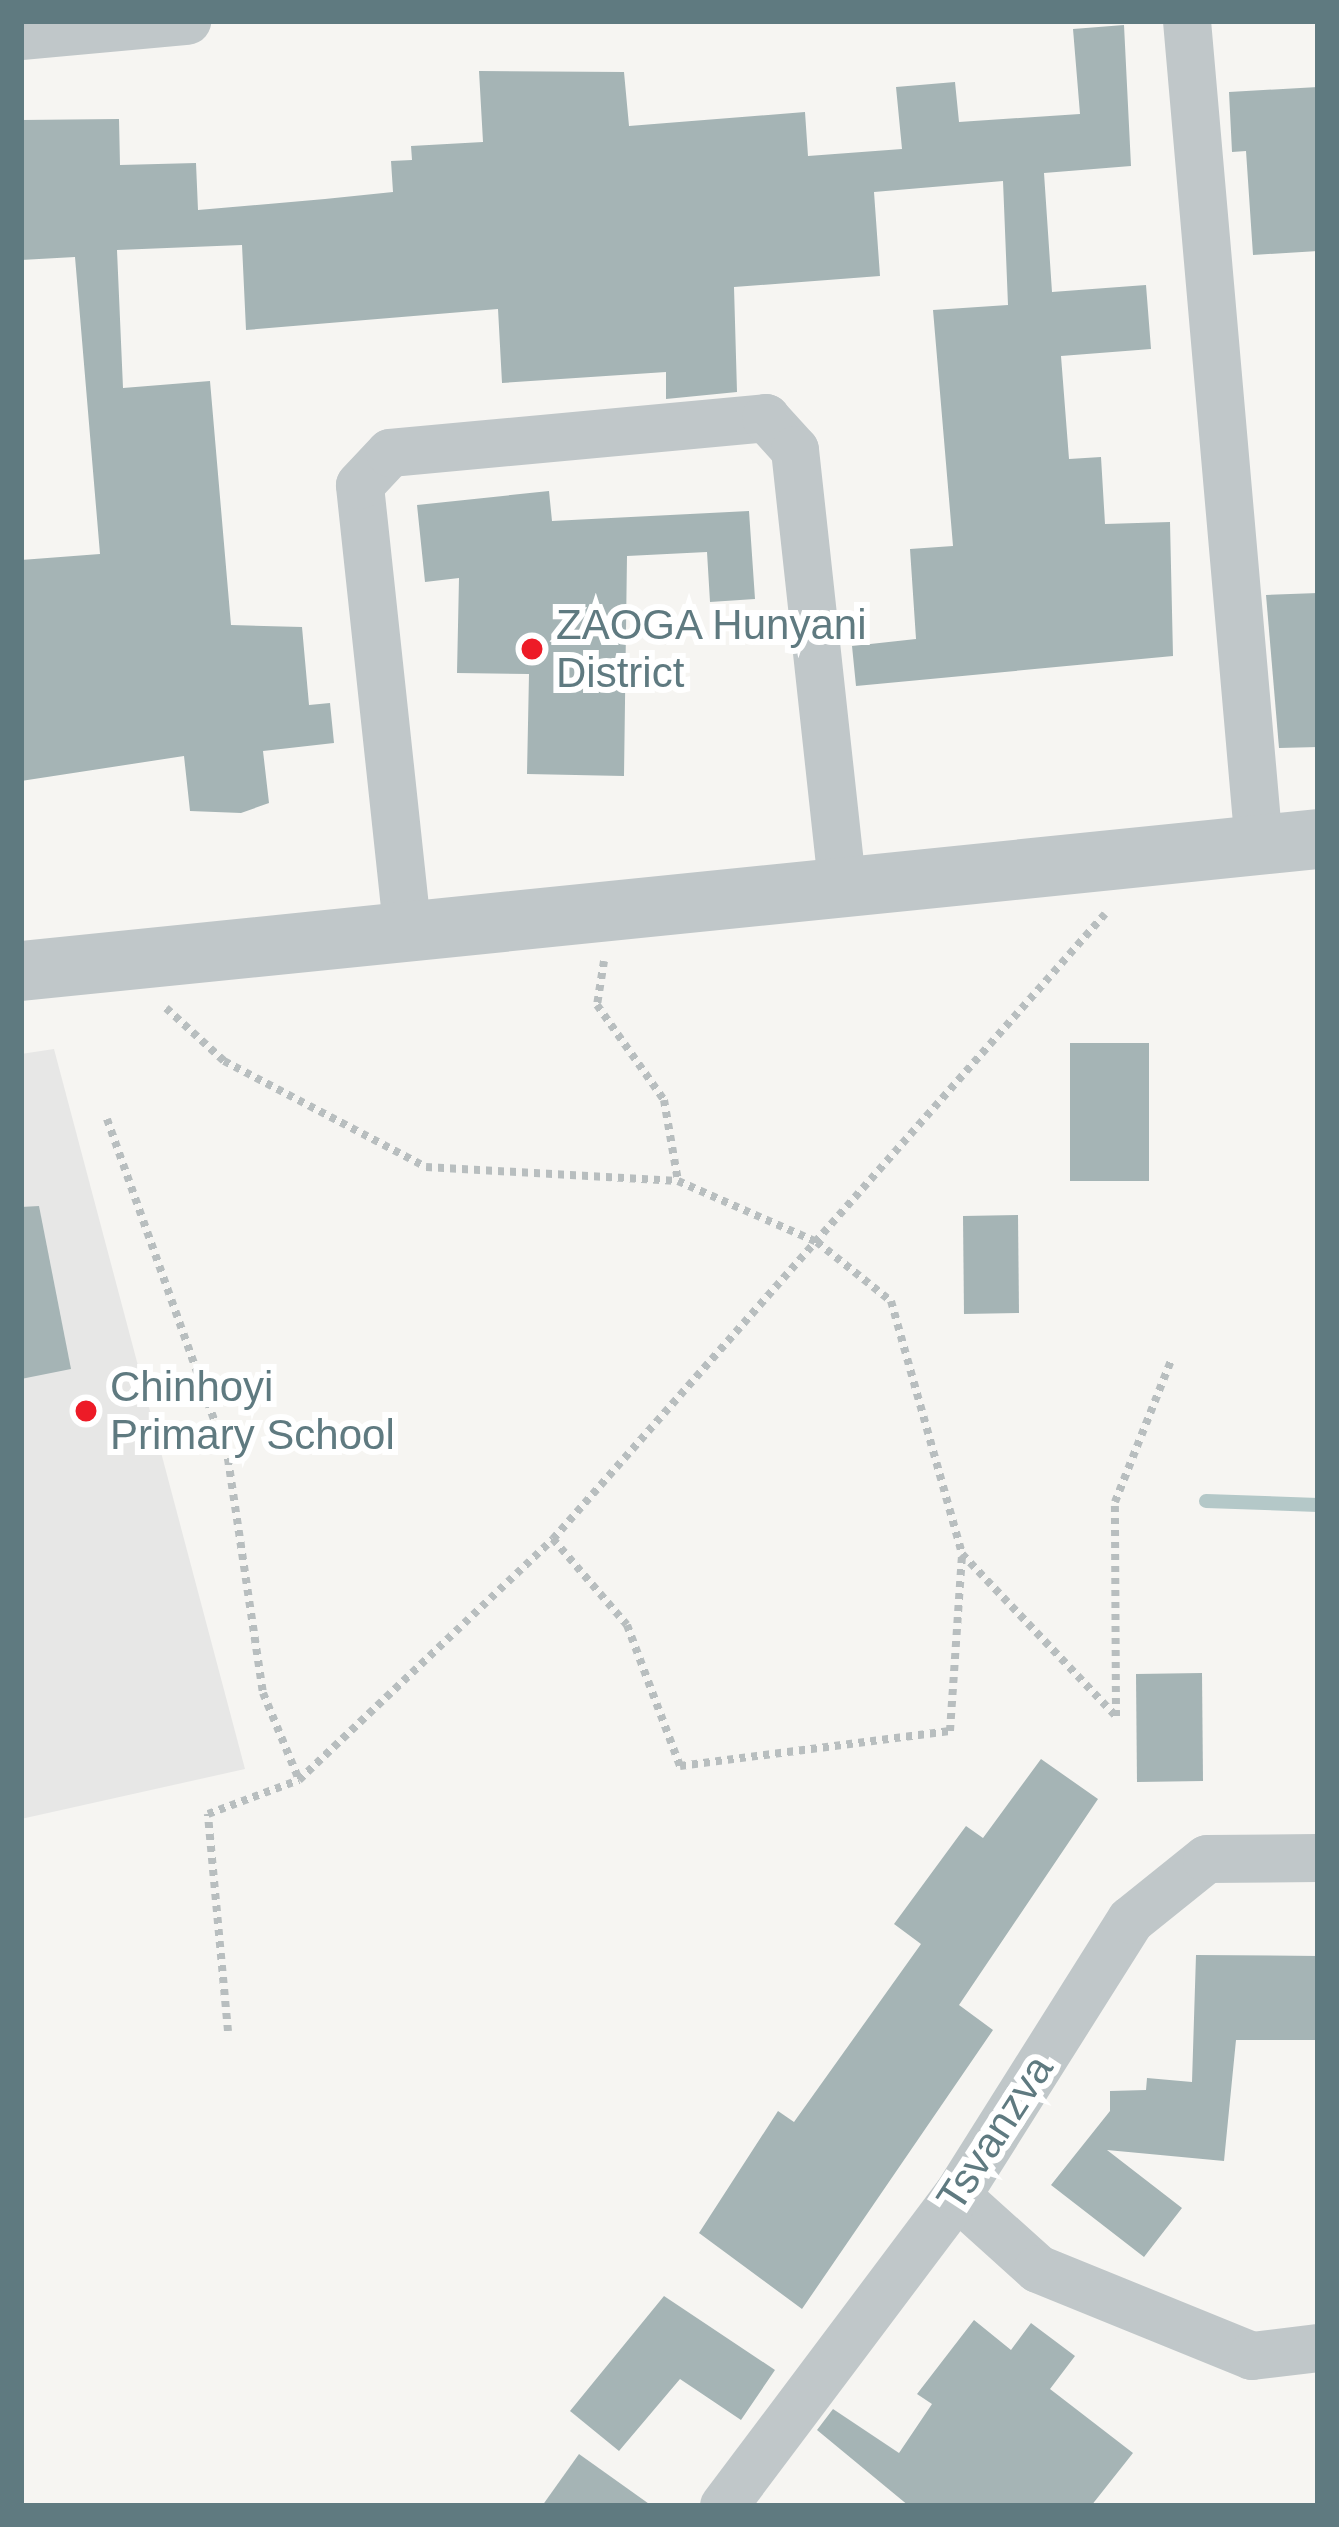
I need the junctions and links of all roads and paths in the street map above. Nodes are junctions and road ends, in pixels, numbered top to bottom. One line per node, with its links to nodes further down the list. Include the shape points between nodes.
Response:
1 (187, 21): 3 (street)
2 (1187, 21): 5 (street)
3 (21, 36)
4 (1318, 839): 5 (street)
5 (1259, 845): 6 (street)
6 (1142, 857): 7 (street); 14 (path, via 1090,936)
7 (842, 884): 8 (street); 9 (street, via 795,450 766,418 390,453 360,485)
8 (613, 906): 9 (street); 13 (path, via 597,1005 664,1100)
9 (407, 926): 10 (street)
10 (114, 961): 11 (street); 13 (path, via 224,1061 426,1167)
11 (21, 971)
12 (107, 1119): 18 (path, via 228,1459 263,1693)
13 (678, 1181): 14 (path)
14 (817, 1242): 16 (path); 17 (path, via 891,1301)
15 (1172, 1358): 17 (path, via 1115,1502 1116,1715)
16 (554, 1539): 17 (path, via 627,1624 680,1766 950,1731); 18 (path)
17 (962, 1554)
18 (299, 1780): 20 (path, via 208,1814)
19 (1318, 1858): 21 (street, Tsvanzva, via 1207,1859 1131,1920)
20 (228, 2031)
21 (956, 2196): 22 (street, via 1038,2270 1252,2356); 23 (street, Tsvanzva)
22 (1318, 2348)
23 (724, 2506)

